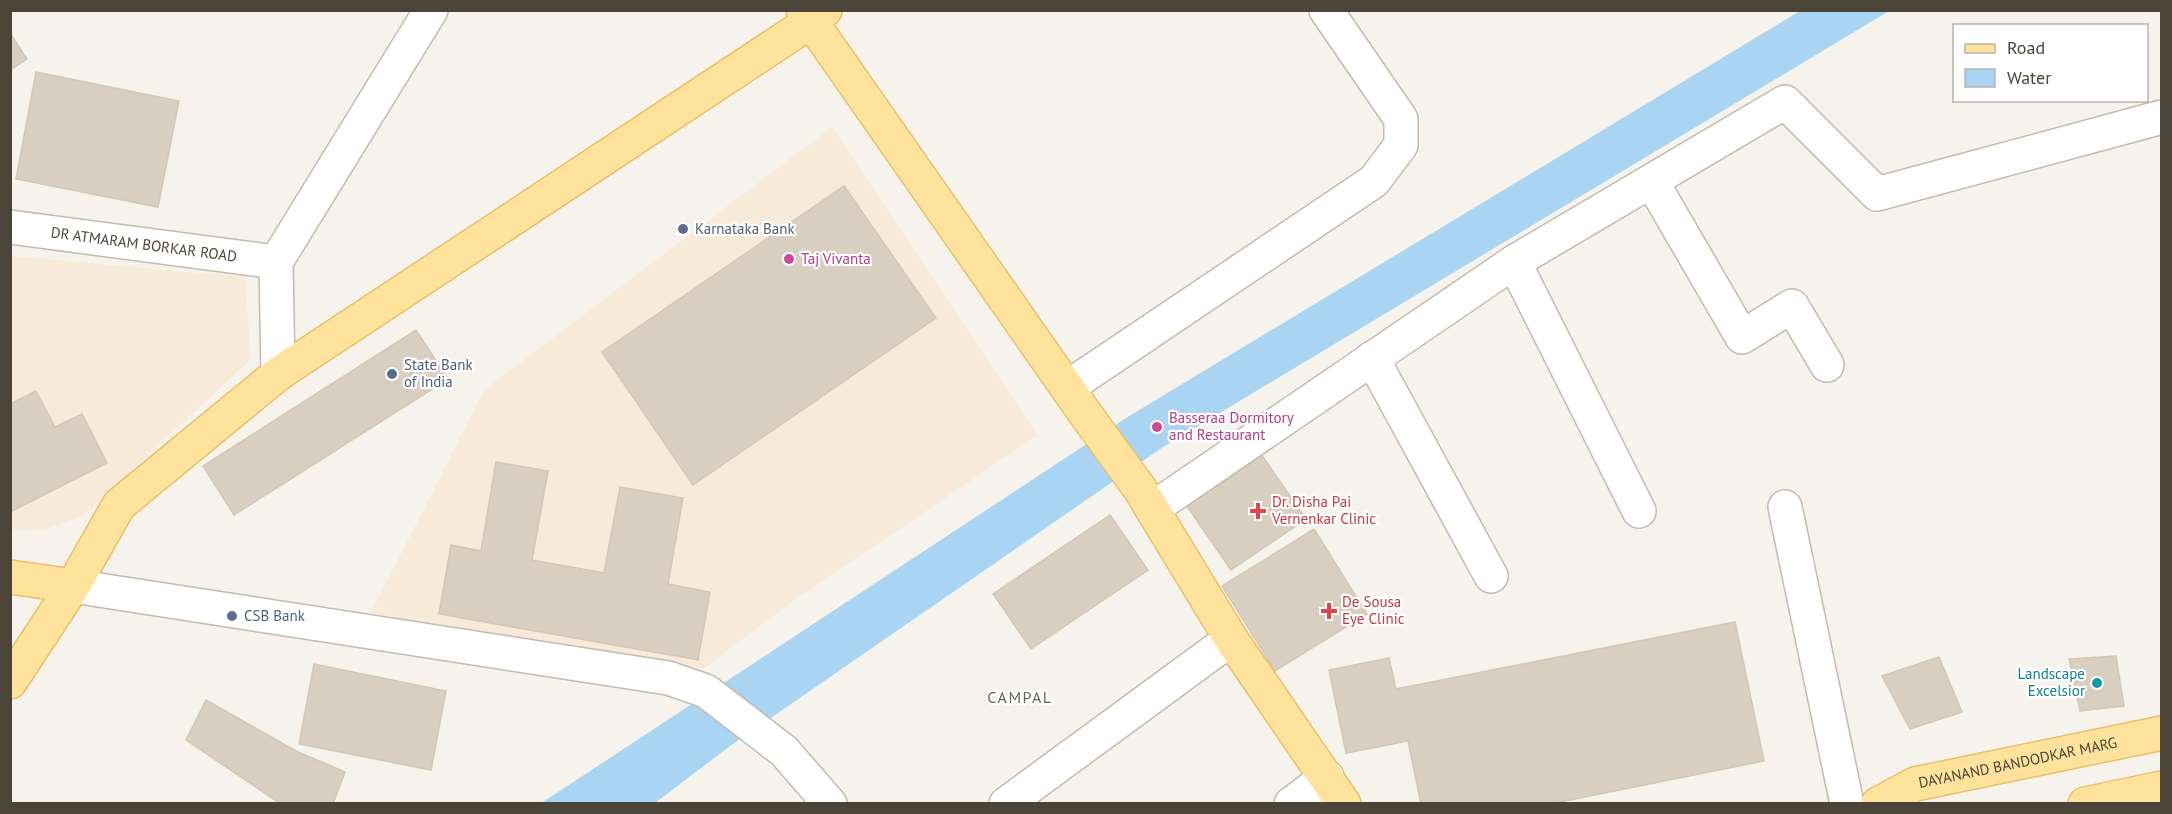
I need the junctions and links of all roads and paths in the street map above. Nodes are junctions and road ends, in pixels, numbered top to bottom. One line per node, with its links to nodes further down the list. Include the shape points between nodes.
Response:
1 (431, 10): 7 (street)
2 (1326, 10): 12 (street, via 1401,119 1401,146 1374,181)
3 (813, 14): 11 (main road); 12 (main road)
4 (2162, 117): 5 (street, via 1877,194 1785,102)
5 (1652, 182): 8 (street); 10 (street, via 1742,337 1792,306)
6 (10, 227): 7 (street, DR ATMARAM BORKAR ROAD)
7 (276, 262): 11 (street)
8 (1514, 262): 9 (street); 15 (street)
9 (1372, 358): 13 (street); 16 (street)
10 (1827, 365)
11 (278, 374): 18 (main road, via 119,505)
12 (1076, 400): 13 (main road)
13 (1146, 499): 19 (main road)
14 (1785, 507): 27 (street)
15 (1639, 511)
16 (1491, 576)
17 (10, 577): 18 (main road)
18 (73, 586): 20 (main road); 24 (street, via 668,678 706,692 784,751)
19 (1231, 639): 23 (main road); 25 (street)
20 (10, 682)
21 (2162, 733): 28 (main road, DAYANAND BANDODKAR MARG, via 1915,784)
22 (2162, 788): 29 (main road)
23 (1335, 790): 26 (street)
24 (830, 804)
25 (1006, 804)
26 (1291, 804)
27 (1847, 804)
28 (1878, 804)
29 (2085, 804)

